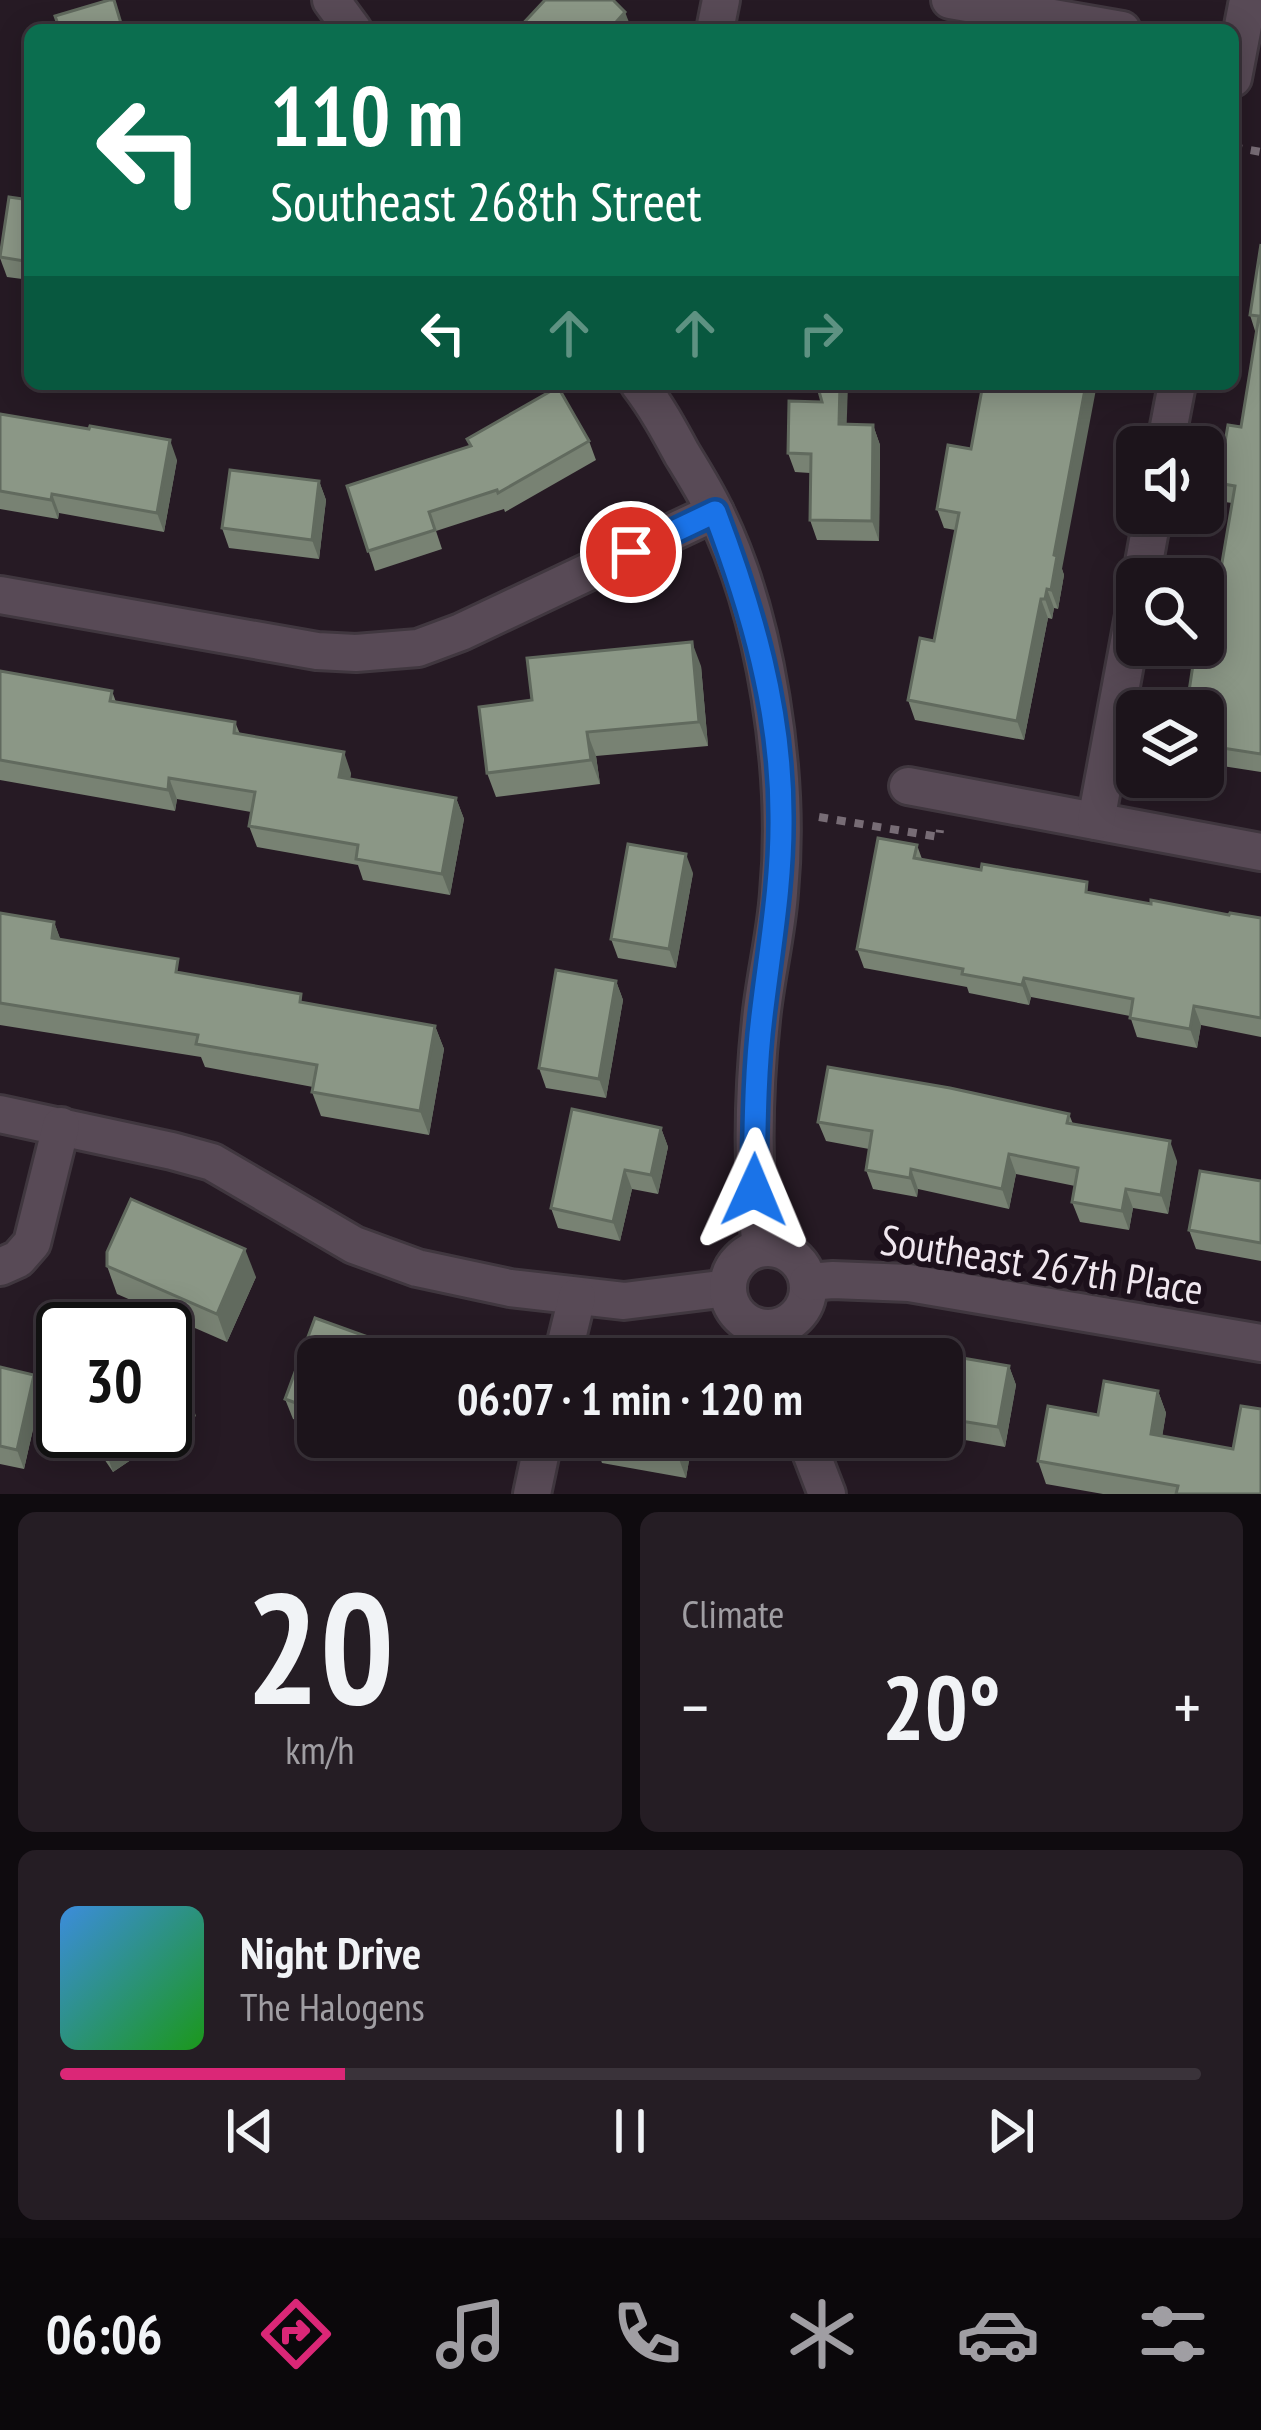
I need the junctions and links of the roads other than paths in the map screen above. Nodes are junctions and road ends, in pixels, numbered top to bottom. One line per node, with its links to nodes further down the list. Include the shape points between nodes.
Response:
1 (950, 0): 3 (street)
2 (1248, 0): 4 (street)
3 (1088, 24)
4 (1239, 41)
5 (644, 390): 8 (street)
6 (1176, 390): 7 (street)
7 (1169, 426)
8 (715, 512): 9 (street, via 418,648 317,651); 16 (street, via 771,691 781,817 756,1095)
9 (0, 595)
10 (1125, 666): 12 (street)
11 (908, 786): 12 (street)
12 (1096, 821): 13 (street)
13 (1261, 852)
14 (0, 1114): 15 (street)
15 (61, 1126): 17 (street, via 32,1243); 20 (street, via 212,1162 383,1257)
16 (761, 1248): 18 (street, via 792,1254); 19 (street, via 735,1265)
17 (0, 1268)
18 (808, 1282): 23 (street, via 802,1311); 24 (street, Southeast 267th Place, via 909,1283)
19 (728, 1288): 20 (street, via 624,1301); 22 (street, via 734,1310)
20 (577, 1297): 21 (street)
21 (567, 1338)
22 (772, 1338)
23 (782, 1338)
24 (1261, 1343)
25 (540, 1458): 27 (street)
26 (813, 1458): 28 (street)
27 (532, 1494)
28 (827, 1494)

